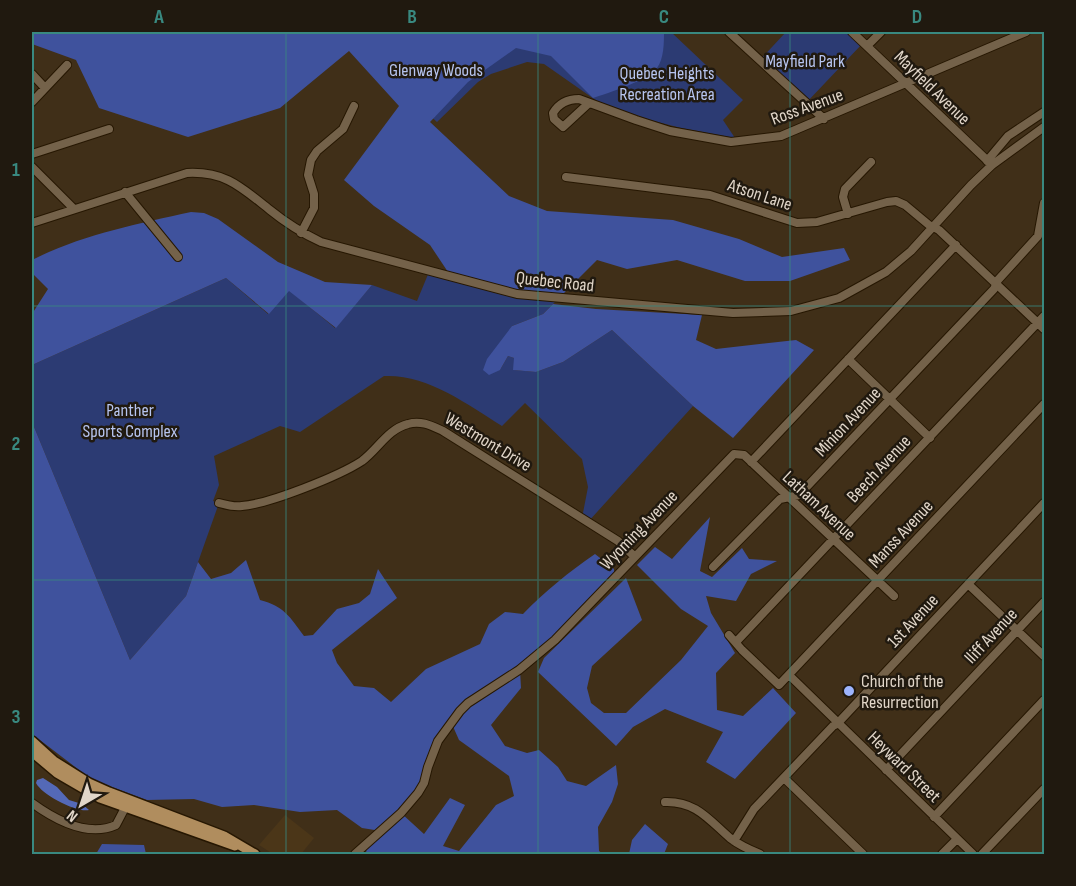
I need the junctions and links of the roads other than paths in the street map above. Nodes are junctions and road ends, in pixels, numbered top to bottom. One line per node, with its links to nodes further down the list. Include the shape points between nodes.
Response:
1 (729, 32): 14 (street)
2 (852, 32): 5 (street, Mayfield Avenue)
3 (880, 32): 5 (street)
4 (1026, 32): 8 (street, Ross Avenue)
5 (867, 46): 8 (street, Mayfield Avenue)
6 (67, 65): 9 (street)
7 (32, 74): 9 (street)
8 (905, 84): 14 (street, Ross Avenue); 19 (street, Mayfield Avenue)
9 (45, 88): 10 (street)
10 (32, 102)
11 (589, 103): 11 (street, Ross Avenue, via 567,100 555,109 554,119 563,127); 14 (street, Ross Avenue, via 670,130 731,142 782,136)
12 (354, 106): 28 (street, via 344,129 311,160 308,175 314,208)
13 (1044, 112): 19 (street, Quebec Road, via 1008,136)
14 (824, 119)
15 (109, 129): 17 (street)
16 (1043, 131): 19 (street, Quebec Road)
17 (32, 154)
18 (870, 162): 25 (street, via 845,189)
19 (989, 163): 27 (street, Quebec Road)
20 (32, 167): 24 (street)
21 (566, 177): 25 (street, Atson Lane, via 710,195 797,223)
22 (125, 192): 24 (street, Quebec Road); 28 (street, Quebec Road, via 187,173 214,175 241,186); 30 (street)
23 (1044, 203): 31 (street, Minion Avenue, via 1037,238)
24 (74, 209): 26 (street, Quebec Road)
25 (848, 214): 27 (street, Atson Lane, via 896,201)
26 (32, 223)
27 (933, 227): 28 (street, Quebec Road, via 899,262 856,290 807,308 753,314 517,294 335,247); 29 (street)
28 (301, 232)
29 (956, 245): 31 (street); 35 (street)
30 (178, 257)
31 (997, 284): 33 (street); 36 (street, Minion Avenue)
32 (1044, 316): 33 (street, Beech Avenue)
33 (1038, 323): 34 (street); 38 (street, Beech Avenue)
34 (1044, 329)
35 (848, 359): 36 (street); 39 (street)
36 (890, 399): 38 (street); 40 (street, Minion Avenue, via 799,495)
37 (1044, 404): 46 (street, Manss Avenue)
38 (930, 438): 43 (street, Beech Avenue)
39 (751, 462): 40 (street, Latham Avenue); 44 (street, Wyoming Avenue, via 740,453 732,455)
40 (788, 497): 43 (street, Latham Avenue); 45 (street, Minion Avenue, via 780,499)
41 (219, 503): 44 (street, Westmont Drive, via 256,504 316,483 362,460 399,428 423,423 443,431 582,518)
42 (1044, 503): 47 (street, 1st Avenue)
43 (833, 540): 46 (street, Latham Avenue); 52 (street, Beech Avenue)
44 (634, 556): 69 (street, Wyoming Avenue, via 555,640 460,711 438,741 418,793)
45 (713, 567)
46 (878, 581): 48 (street, Latham Avenue); 54 (street, Manss Avenue)
47 (968, 584): 50 (street); 56 (street, 1st Avenue)
48 (894, 596)
49 (1044, 602): 50 (street, Iliff Avenue)
50 (1018, 630): 53 (street); 59 (street, Iliff Avenue)
51 (729, 635): 52 (street)
52 (736, 642): 54 (street, Manss Avenue, via 779,685)
53 (1044, 656)
54 (789, 675): 56 (street, Heyward Street)
55 (1044, 700): 65 (street)
56 (837, 723): 59 (street, Heyward Street); 60 (street, 1st Avenue)
57 (32, 741): 64 (main road, via 73,774)
58 (32, 752): 64 (main road, via 78,786)
59 (886, 770): 65 (street, Heyward Street)
60 (784, 778): 67 (street, 1st Avenue, via 754,809); 71 (street)
61 (1044, 789): 74 (street)
62 (665, 802): 67 (street, via 694,807)
63 (32, 803): 64 (street, via 66,823 99,830 116,825)
64 (127, 804): 68 (main road)
65 (934, 817): 66 (street, Heyward Street)
66 (957, 840): 72 (street); 73 (street, Heyward Street)
67 (734, 841): 70 (street)
68 (255, 855)
69 (355, 855)
70 (760, 855)
71 (863, 855)
72 (942, 855)
73 (973, 855)
74 (982, 855)

